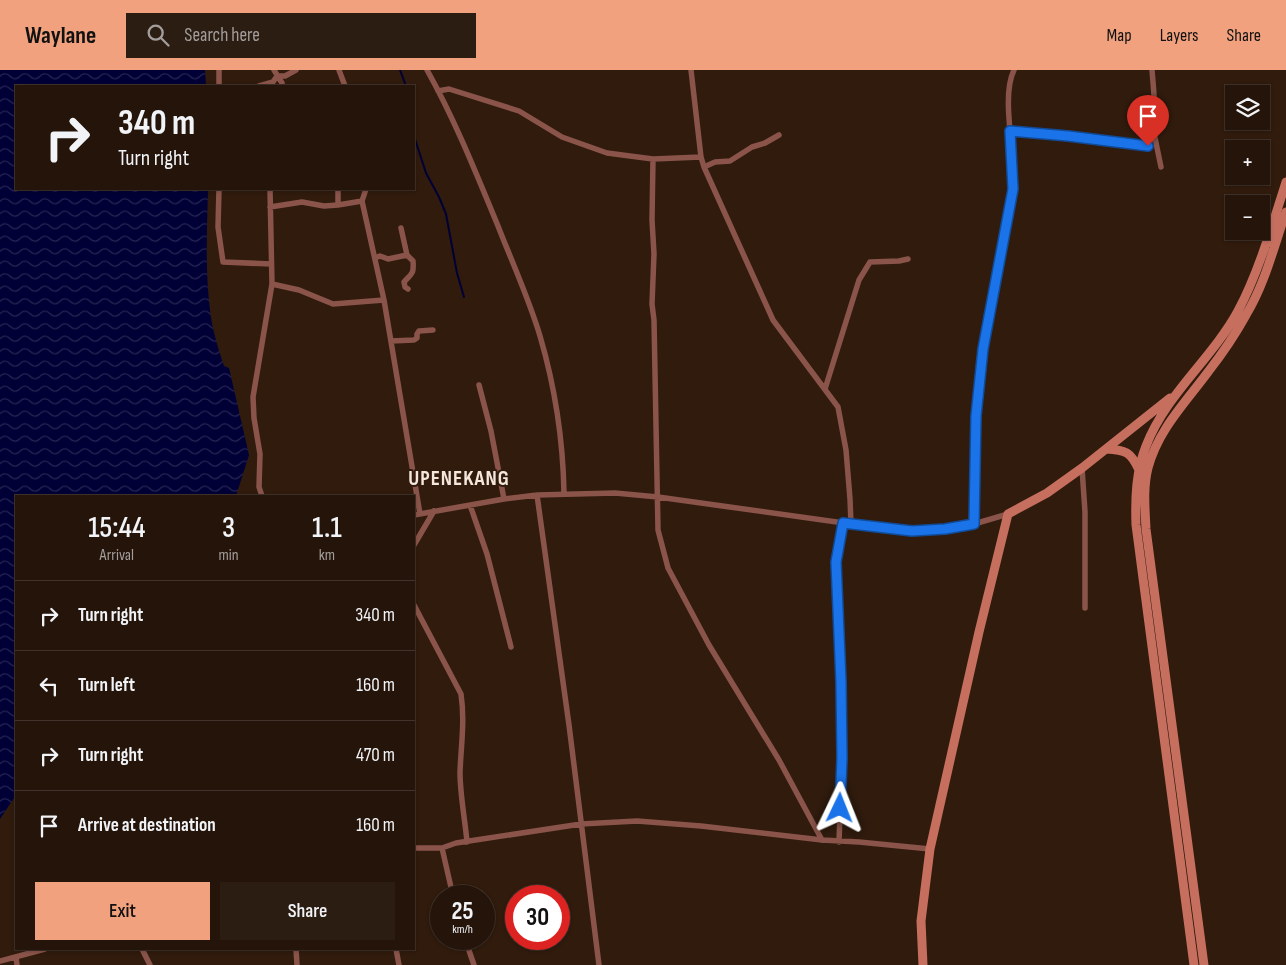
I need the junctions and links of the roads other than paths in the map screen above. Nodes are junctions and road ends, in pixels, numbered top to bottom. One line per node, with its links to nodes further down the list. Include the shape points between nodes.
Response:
1 (219, 70): 10 (street)
2 (296, 70): 9 (street)
3 (339, 70): 13 (street)
4 (427, 70): 14 (street)
5 (690, 70): 18 (street)
6 (1014, 70): 15 (street, via 1009,100)
7 (1152, 70): 16 (street)
8 (276, 73): 9 (street); 11 (street, via 273,82); 12 (street)
9 (285, 76): 12 (street)
10 (219, 85)
11 (262, 85)
12 (281, 85)
13 (346, 85)
14 (438, 90): 19 (street, via 449,89 519,111 562,137 585,146); 47 (street, via 475,170 539,334 550,371 559,426)
15 (1010, 131): 16 (street, via 1148,146); 60 (street, via 1013,189 983,349 976,416)
16 (1154, 133): 21 (street)
17 (778, 135): 20 (street, via 730,160)
18 (701, 157): 19 (street); 20 (street)
19 (653, 159): 51 (street, via 652,304)
20 (704, 167): 42 (street, via 773,320)
21 (1161, 168)
22 (1286, 182): 43 (main road, via 1238,310)
23 (219, 190): 35 (street, via 218,228 223,262)
24 (270, 190): 29 (street)
25 (338, 190): 28 (street)
26 (366, 190): 27 (street)
27 (362, 201): 28 (street); 33 (street)
28 (338, 205): 29 (street, via 302,202)
29 (270, 207): 35 (street)
30 (1286, 212): 62 (main road, via 1248,312 1156,445 1144,496)
31 (401, 228): 32 (street)
32 (407, 255): 33 (street); 37 (street, via 413,261 414,269 404,282 404,288)
33 (375, 258): 38 (street)
34 (908, 259): 42 (street, via 870,262 860,280)
35 (271, 264): 36 (street)
36 (272, 284): 38 (street, via 299,290 333,304); 48 (street, via 253,397)
37 (408, 289)
38 (384, 300): 40 (street)
39 (433, 330): 40 (street, via 419,331 414,340)
40 (391, 341): 49 (street)
41 (479, 385): 52 (street)
42 (825, 389): 59 (street, via 838,407 846,450)
43 (1178, 392): 44 (main road); 46 (main road, via 1159,419 1145,447)
44 (1106, 449): 45 (main road); 46 (main road, via 1129,454)
45 (1082, 468): 56 (main road, via 1047,493); 65 (street)
46 (1139, 470): 63 (main road, via 1136,525)
47 (564, 493): 50 (street); 51 (street)
48 (262, 495)
49 (414, 495)
50 (536, 495): 52 (street); 67 (street)
51 (658, 497): 58 (street); 68 (street, via 658,530 668,568)
52 (504, 499): 54 (street)
53 (415, 502): 57 (street)
54 (470, 505): 55 (street); 66 (street, via 487,554)
55 (434, 511): 57 (street); 61 (street)
56 (1008, 514): 60 (street); 73 (main road)
57 (417, 515)
58 (843, 523): 59 (street); 70 (street, via 836,562 842,758)
59 (850, 524): 60 (street, via 912,531)
60 (974, 524)
61 (415, 543)
62 (1154, 578): 63 (main road); 90 (main road)
63 (1145, 587): 89 (main road)
64 (415, 607): 69 (street, via 461,694 460,773)
65 (1085, 608)
66 (511, 647)
67 (582, 824): 68 (street, via 637,821); 69 (street); 87 (street)
68 (822, 840): 70 (street)
69 (467, 842): 72 (street)
70 (839, 842): 73 (street)
71 (415, 848): 72 (street)
72 (442, 848): 74 (street)
73 (930, 850): 88 (main road, via 921,921)
74 (450, 885)
75 (41, 950): 80 (street)
76 (142, 950): 83 (street)
77 (296, 950): 84 (street)
78 (396, 950): 85 (street)
79 (469, 950): 86 (street)
80 (16, 957): 81 (street); 82 (street)
81 (0, 962)
82 (17, 965)
83 (150, 965)
84 (297, 965)
85 (399, 965)
86 (474, 965)
87 (599, 965)
88 (924, 965)
89 (1194, 965)
90 (1204, 965)

